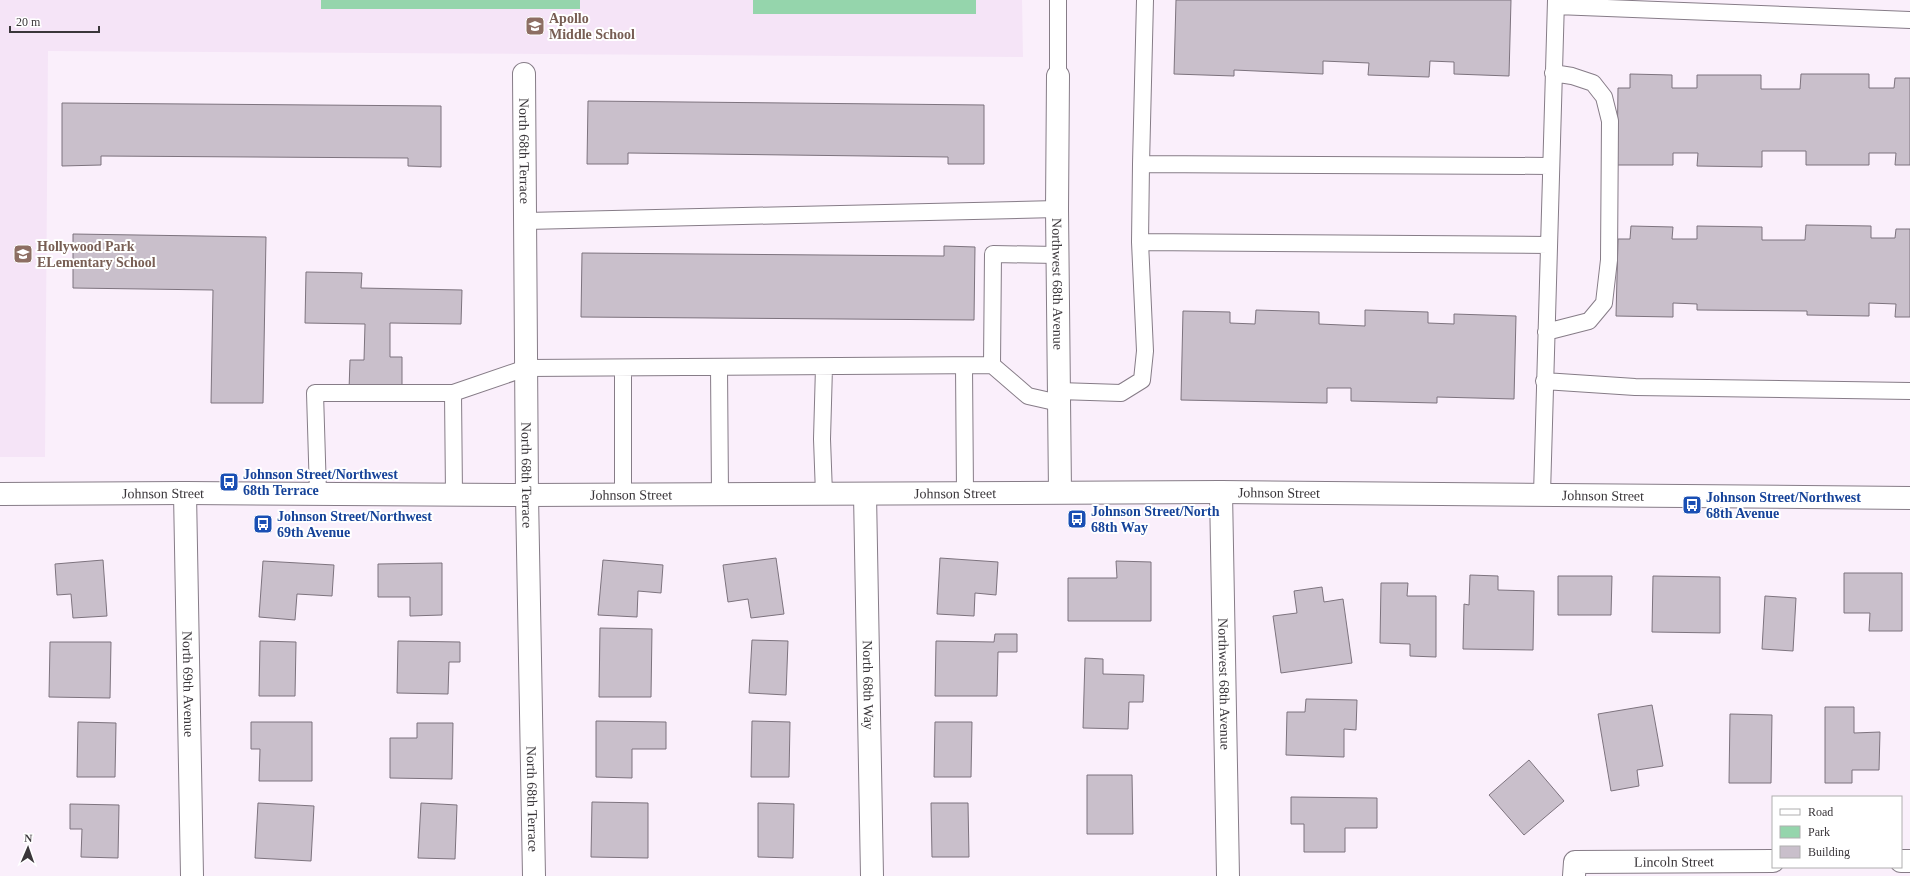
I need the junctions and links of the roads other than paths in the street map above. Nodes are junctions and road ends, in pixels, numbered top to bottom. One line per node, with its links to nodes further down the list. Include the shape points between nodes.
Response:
1 (1058, 0): 7 (lane)
2 (1145, 0): 8 (lane)
3 (1556, 3): 4 (lane); 5 (lane)
4 (1910, 20)
5 (1553, 73): 9 (lane); 15 (lane, via 1572,76 1593,84 1604,97 1610,121 1609,260 1604,303 1589,321)
6 (524, 74): 11 (street, North 68th Terrace)
7 (1058, 76): 10 (street, Northwest 68th Avenue)
8 (1141, 164): 9 (lane); 12 (lane)
9 (1550, 166): 13 (lane)
10 (1057, 209): 11 (lane); 14 (street, Northwest 68th Avenue)
11 (526, 221): 20 (street, North 68th Terrace)
12 (1140, 242): 13 (lane); 25 (lane, via 1145,351 1142,380 1121,393)
13 (1549, 246): 15 (lane)
14 (1057, 255): 16 (lane, via 993,254); 25 (street, Northwest 68th Avenue)
15 (1546, 332): 22 (lane)
16 (992, 365): 18 (lane); 25 (lane, via 1028,396)
17 (824, 366): 18 (lane); 19 (lane); 33 (lane)
18 (964, 366): 30 (lane)
19 (719, 367): 21 (lane); 32 (lane)
20 (526, 368): 21 (lane); 24 (lane); 37 (street, North 68th Terrace)
21 (623, 368): 38 (lane)
22 (1544, 381): 23 (lane, via 1635,386); 35 (lane)
23 (1910, 392)
24 (453, 393): 29 (lane, via 315,393); 36 (lane)
25 (1059, 397): 27 (street, Northwest 68th Avenue)
26 (185, 492): 29 (street, Johnson Street); 31 (street, Johnson Street); 42 (street, North 69th Avenue)
27 (1060, 492): 28 (street, Johnson Street); 30 (street, Johnson Street)
28 (1221, 492): 35 (street, Johnson Street); 45 (street, Northwest 68th Avenue)
29 (318, 493): 36 (street, Johnson Street)
30 (965, 493): 34 (street, Johnson Street)
31 (0, 494)
32 (720, 494): 33 (street, Johnson Street); 38 (street, Johnson Street)
33 (824, 494): 34 (street, Johnson Street)
34 (864, 494): 44 (street, North 68th Way)
35 (1542, 494): 39 (street, Johnson Street)
36 (454, 495): 37 (street, Johnson Street)
37 (527, 495): 38 (street, Johnson Street); 43 (street, North 68th Terrace)
38 (623, 495)
39 (1910, 498)
40 (1772, 862): 41 (street, Lincoln Street)
41 (1574, 869)
42 (192, 876)
43 (534, 876)
44 (872, 876)
45 (1228, 876)

